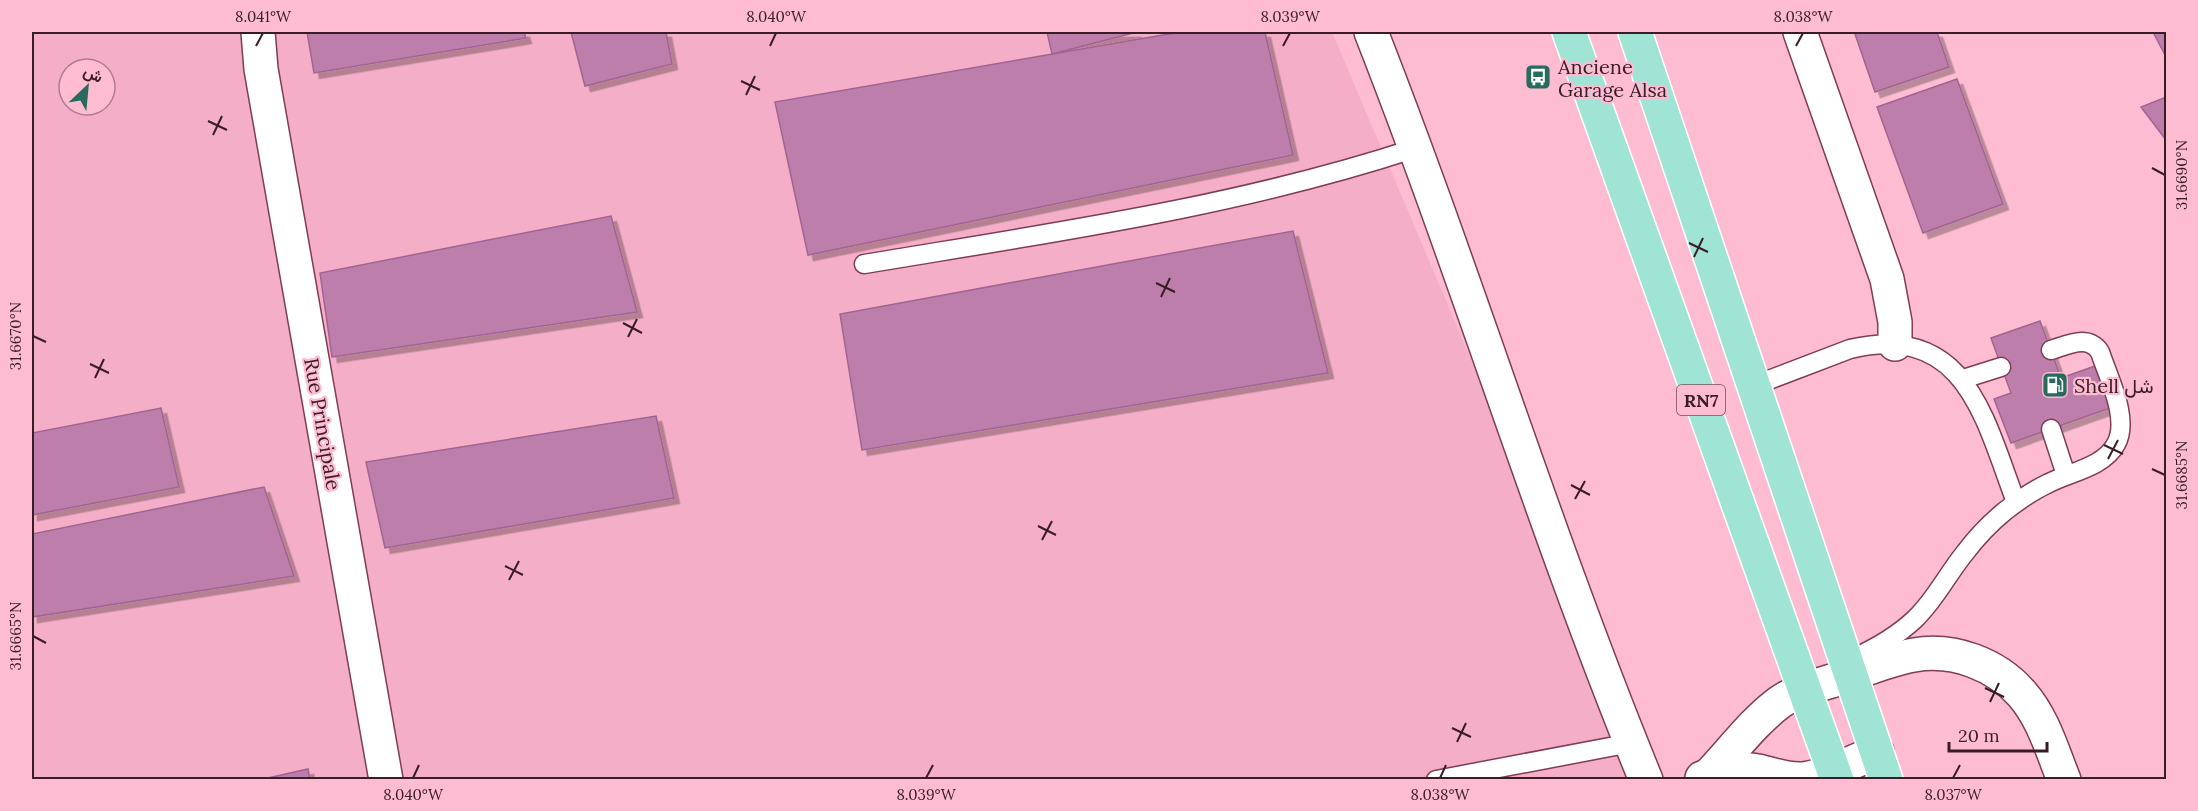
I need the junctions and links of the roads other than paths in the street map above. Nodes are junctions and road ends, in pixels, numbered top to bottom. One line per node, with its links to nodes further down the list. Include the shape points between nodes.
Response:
1 (247, 32): 7 (street)
2 (258, 32): 7 (street)
3 (1371, 32): 8 (street)
4 (1569, 32): 19 (main road, RN7)
5 (1635, 32): 14 (main road, RN7)
6 (1800, 32): 10 (street, via 1887,279)
7 (261, 69): 24 (street, Rue Principale)
8 (1416, 148): 9 (lane, via 1353,169 1210,204); 20 (street, via 1570,585)
9 (864, 264)
10 (1895, 344): 13 (lane, via 1926,352); 14 (lane, via 1850,349)
11 (2051, 350): 16 (lane, via 2080,341 2097,347 2121,418 2119,436 2111,452 2102,460)
12 (2001, 366): 13 (lane)
13 (1963, 380): 17 (lane, via 1982,411)
14 (1754, 386): 18 (main road, RN7)
15 (2051, 429): 16 (lane)
16 (2066, 475): 17 (lane)
17 (2016, 502): 18 (lane, via 1979,535 1916,618)
18 (1849, 668): 19 (street); 21 (main road, RN7); 27 (street, via 1926,654 1955,656 1991,669 2014,686 2033,709)
19 (1805, 690): 22 (main road, RN7); 23 (street, via 1771,709)
20 (1631, 743): 25 (lane); 26 (street)
21 (1882, 766): 22 (street)
22 (1835, 774): 23 (street, via 1790,779 1737,770)
23 (1704, 777)
24 (386, 780)
25 (1436, 780)
26 (1646, 780)
27 (2064, 780)

